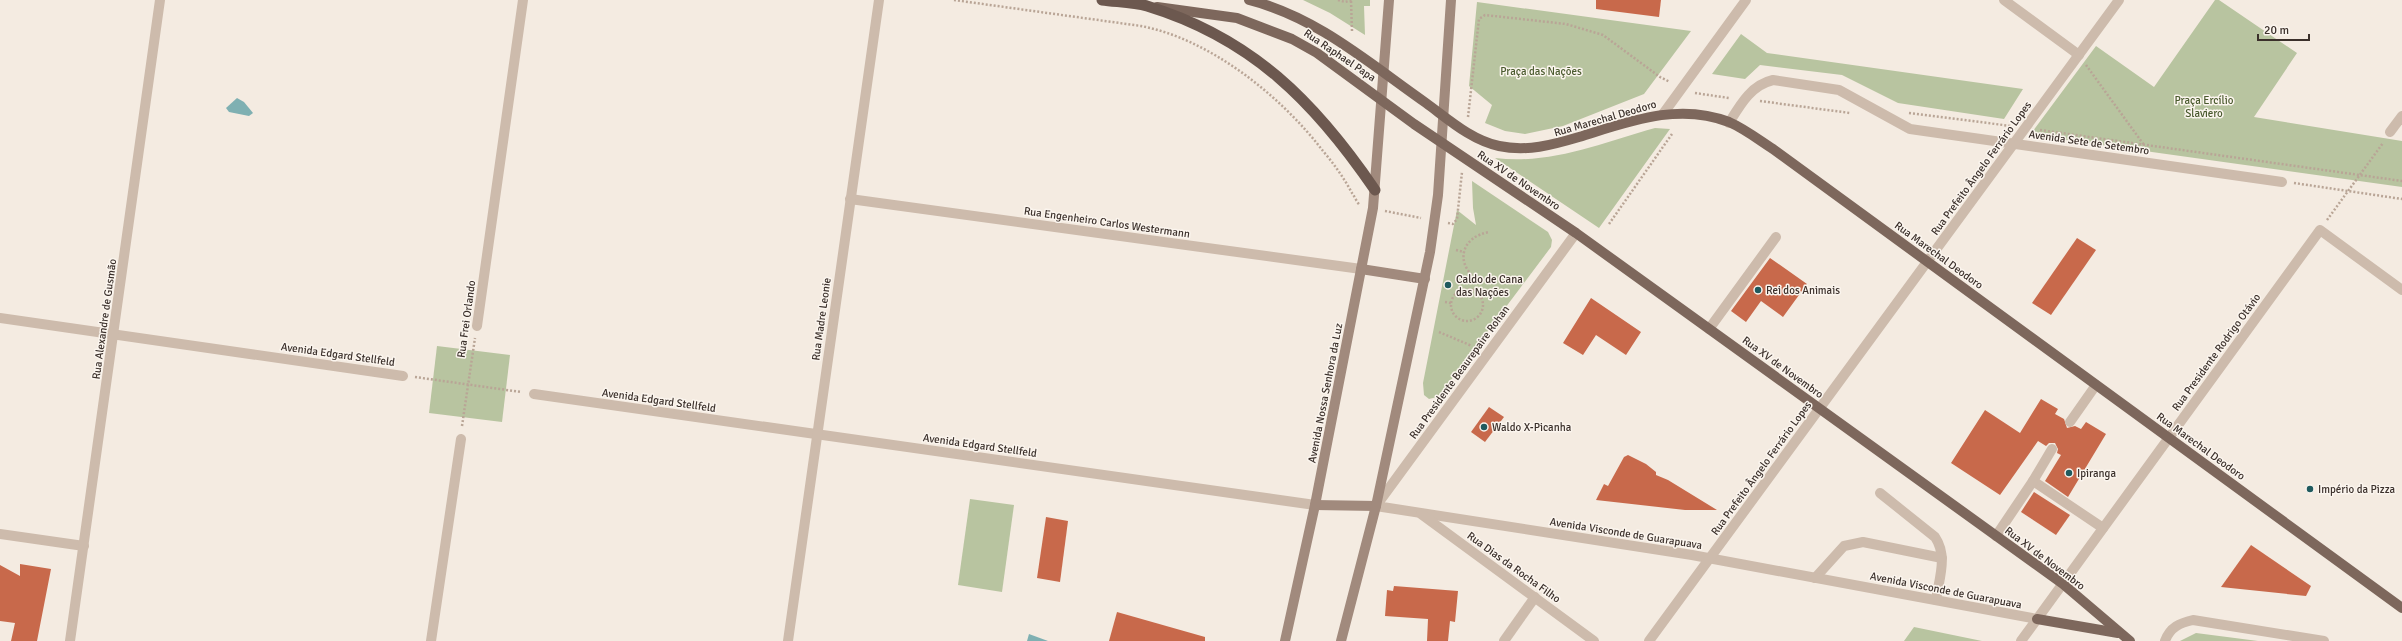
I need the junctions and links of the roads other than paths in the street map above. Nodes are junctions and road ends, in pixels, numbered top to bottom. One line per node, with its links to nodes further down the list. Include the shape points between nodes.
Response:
1 (160, 0): 32 (street, Rua Alexandre de Gusmão)
2 (523, 0): 30 (street, Rua Frei Orlando)
3 (879, 0): 22 (street, Rua Madre Leonie)
4 (1102, 0): 11 (highway, Rua Raphael Papa)
5 (1249, 0): 13 (main road, Rua Raphael Papa, via 1280,10 1322,30)
6 (1389, 0): 21 (main road, Avenida Nossa Senhora da Luz)
7 (1451, 0): 27 (main road, via 1438,195)
8 (1746, 0): 14 (street)
9 (2004, 0): 12 (street)
10 (2119, 0): 12 (street, Rua Prefeito Ângelo Ferrário Lopes)
11 (1145, 6): 17 (main road, Rua Raphael Papa, via 1237,18 1292,39 1317,53); 21 (highway, via 1205,29 1269,68 1300,95 1326,124)
12 (2079, 55): 19 (street, Rua Prefeito Ângelo Ferrário Lopes)
13 (1416, 96): 14 (main road, Rua Marechal Deodoro, via 1482,140 1518,149 1552,145)
14 (1663, 114): 16 (main road, Rua Marechal Deodoro, via 1705,116)
15 (2402, 116): 18 (street)
16 (1729, 122): 19 (street, Avenida Sete de Setembro, via 1747,96 1764,82 1773,80 1839,90 1910,130); 25 (main road, Rua Marechal Deodoro, via 1773,149)
17 (1414, 124): 23 (main road, Rua XV de Novembro)
18 (2390, 132)
19 (2014, 143): 20 (street, Avenida Sete de Setembro); 25 (street, Rua Prefeito Ângelo Ferrário Lopes)
20 (2282, 182)
21 (1375, 190): 26 (main road, Avenida Nossa Senhora da Luz)
22 (850, 199): 26 (street, Rua Engenheiro Carlos Westermann); 38 (street, Rua Madre Leonie)
23 (1576, 233): 31 (main road, Rua XV de Novembro); 45 (street, Rua Presidente Beaurepaire Rohan)
24 (1776, 237): 31 (street)
25 (1927, 261): 34 (main road, Rua Marechal Deodoro); 36 (street, Rua Prefeito Ângelo Ferrário Lopes)
26 (1361, 269): 27 (main road); 44 (main road, Avenida Nossa Senhora da Luz)
27 (1425, 279): 45 (main road)
28 (2402, 290): 39 (street, Rua Presidente Rodrigo Otávio, via 2320,230)
29 (0, 318): 32 (street, Avenida Edgard Stellfeld)
30 (477, 326)
31 (1709, 329): 36 (main road, Rua XV de Novembro)
32 (114, 334): 33 (street, Avenida Edgard Stellfeld); 50 (street, Rua Alexandre de Gusmão)
33 (403, 376)
34 (2096, 385): 37 (street); 39 (main road, Rua Marechal Deodoro)
35 (534, 394): 38 (street, Avenida Edgard Stellfeld)
36 (1820, 409): 49 (main road, Rua XV de Novembro); 51 (street, Rua Prefeito Ângelo Ferrário Lopes)
37 (2070, 422)
38 (817, 434): 44 (street, Avenida Edgard Stellfeld); 62 (street, Rua Madre Leonie)
39 (2169, 438): 47 (street, Rua Presidente Rodrigo Otávio); 57 (main road, Rua Marechal Deodoro)
40 (461, 439): 61 (street)
41 (2052, 449): 42 (street)
42 (2033, 481): 47 (street); 49 (street)
43 (1880, 493): 52 (street, via 1935,537 1941,545)
44 (1315, 505): 45 (main road); 63 (main road, Avenida Nossa Senhora da Luz)
45 (1376, 506): 46 (street, Avenida Visconde de Guarapuava); 64 (main road)
46 (1420, 513): 51 (street, Avenida Visconde de Guarapuava); 55 (street, Rua Dias da Rocha Filho)
47 (2103, 528): 54 (street, Rua Presidente Rodrigo Otávio)
48 (0, 534): 50 (street)
49 (1996, 536): 54 (main road, Rua XV de Novembro)
50 (84, 546): 60 (street, Rua Alexandre de Gusmão)
51 (1710, 558): 53 (street, Avenida Visconde de Guarapuava); 67 (street, Rua Prefeito Ângelo Ferrário Lopes)
52 (1942, 558): 53 (street, via 1863,542 1844,546); 56 (street)
53 (1816, 578): 56 (street, Avenida Visconde de Guarapuava)
54 (2064, 584): 58 (street, Rua Presidente Rodrigo Otávio); 59 (main road, Rua XV de Novembro)
55 (1535, 597): 65 (street); 66 (street, Rua Dias da Rocha Filho)
56 (1936, 600): 58 (street, Avenida Visconde de Guarapuava)
57 (2402, 608)
58 (2037, 619): 59 (main road); 68 (street, Rua Presidente Rodrigo Otávio)
59 (2119, 633): 69 (main road, Rua XV de Novembro)
60 (70, 641)
61 (431, 641)
62 (788, 641)
63 (1285, 641)
64 (1341, 641)
65 (1504, 641)
66 (1594, 641)
67 (1649, 641)
68 (2021, 641)
69 (2130, 641)
70 (2165, 641): 71 (street, via 2171,630 2179,623 2193,620)
71 (2324, 641)

